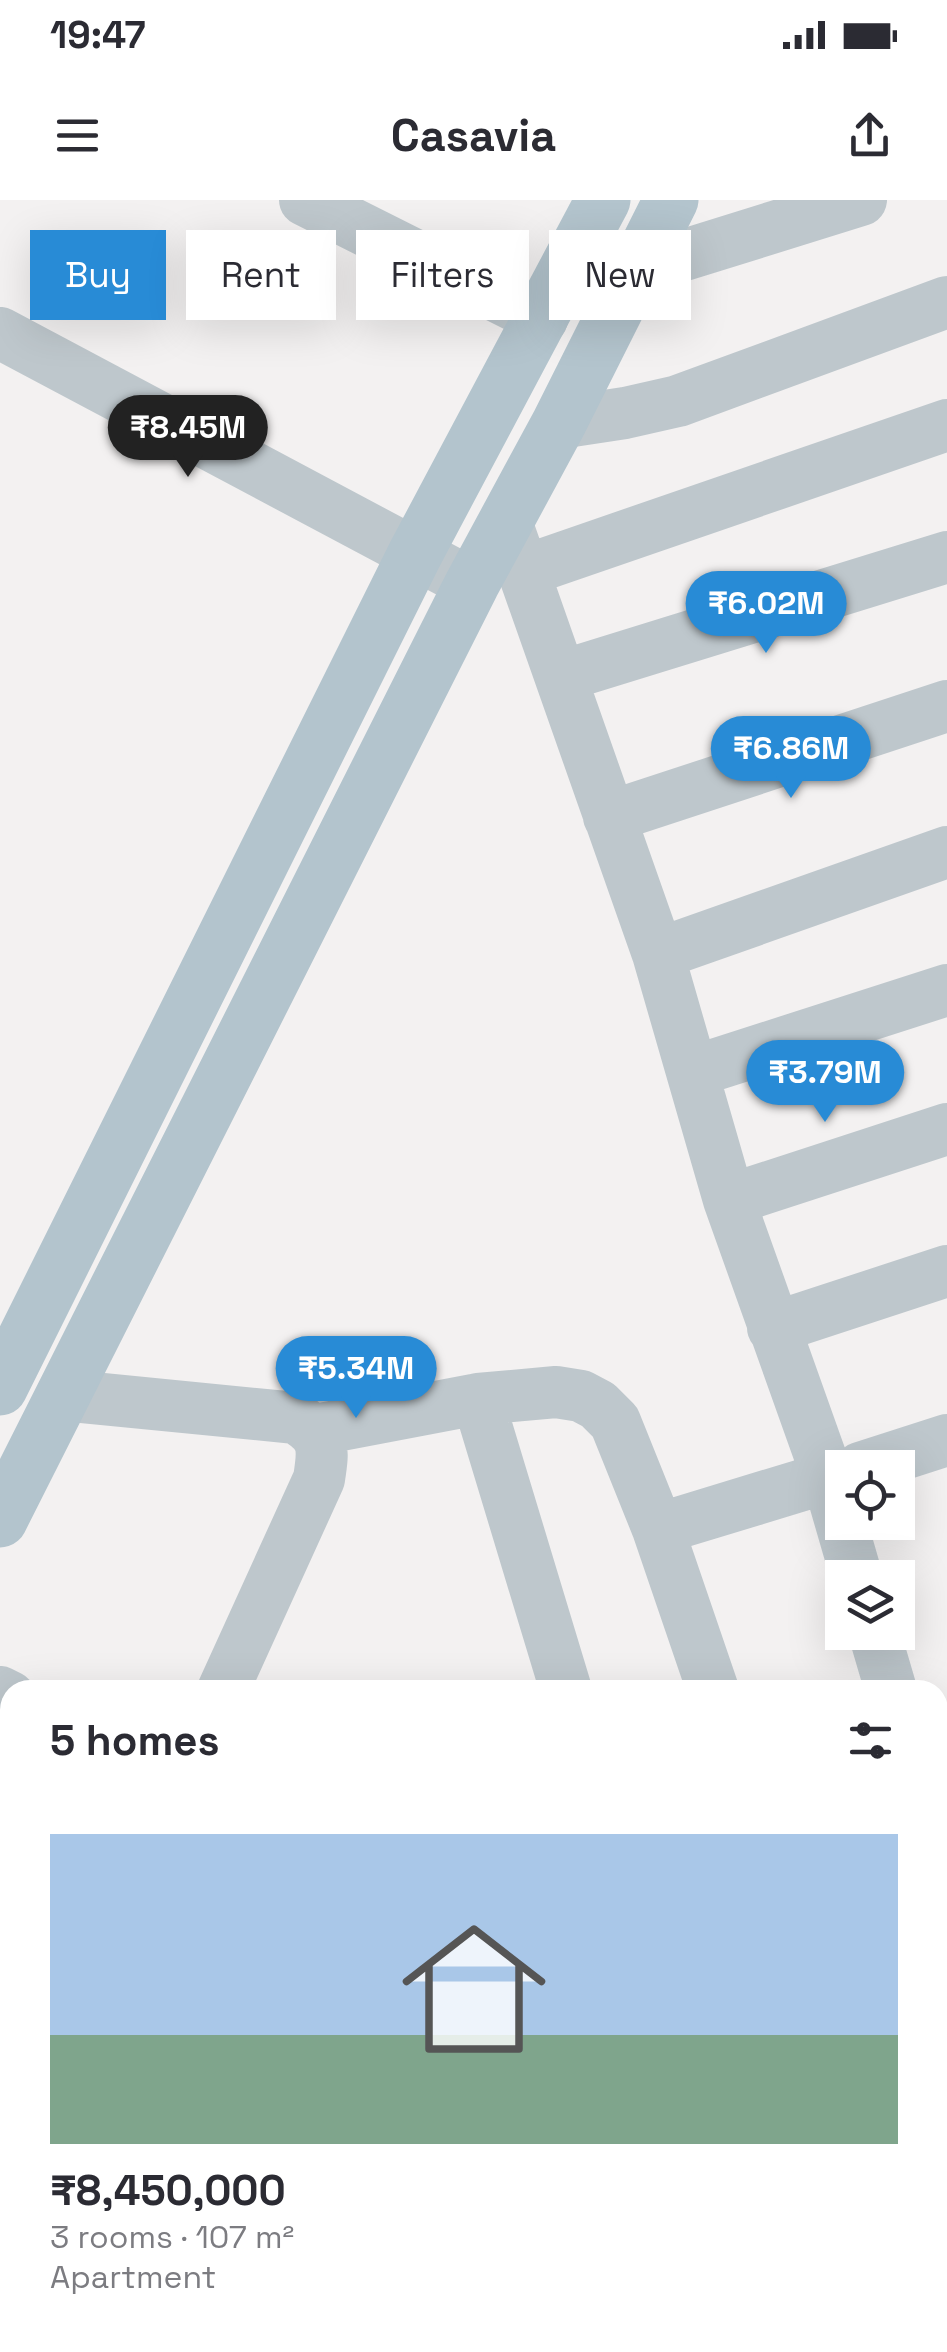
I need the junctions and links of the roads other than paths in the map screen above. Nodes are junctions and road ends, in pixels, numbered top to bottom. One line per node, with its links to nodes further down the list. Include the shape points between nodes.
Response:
1 (305, 200): 8 (street)
2 (603, 200): 8 (main road)
3 (671, 200): 5 (main road)
4 (861, 200): 6 (street)
5 (656, 230)
6 (691, 253)
7 (947, 302): 11 (street, via 678,400)
8 (542, 319): 13 (main road)
9 (611, 320): 11 (main road)
10 (0, 334): 13 (street)
11 (559, 423): 15 (main road)
12 (947, 425): 15 (street)
13 (415, 554): 15 (street); 27 (main road)
14 (947, 557): 16 (street)
15 (500, 559): 16 (street); 28 (main road)
16 (562, 676): 18 (street)
17 (947, 706): 18 (street)
18 (609, 817): 20 (street)
19 (947, 852): 20 (street)
20 (658, 954): 22 (street)
21 (947, 990): 22 (street)
22 (692, 1072): 24 (street)
23 (947, 1129): 24 (street)
24 (729, 1200): 26 (street)
25 (947, 1271): 26 (street)
26 (773, 1328): 32 (street)
27 (0, 1388)
28 (62, 1395): 30 (street, via 296,1418); 35 (main road)
29 (478, 1399): 30 (street); 36 (street, via 556,1392 598,1406 615,1422); 39 (street)
30 (315, 1430): 38 (street, via 324,1450 320,1478)
31 (947, 1440): 33 (street)
32 (832, 1450)
33 (915, 1450)
34 (825, 1478): 36 (street)
35 (0, 1520)
36 (658, 1529): 40 (street)
37 (879, 1650): 41 (street)
38 (228, 1680)
39 (563, 1680)
40 (710, 1680)
41 (887, 1680)

